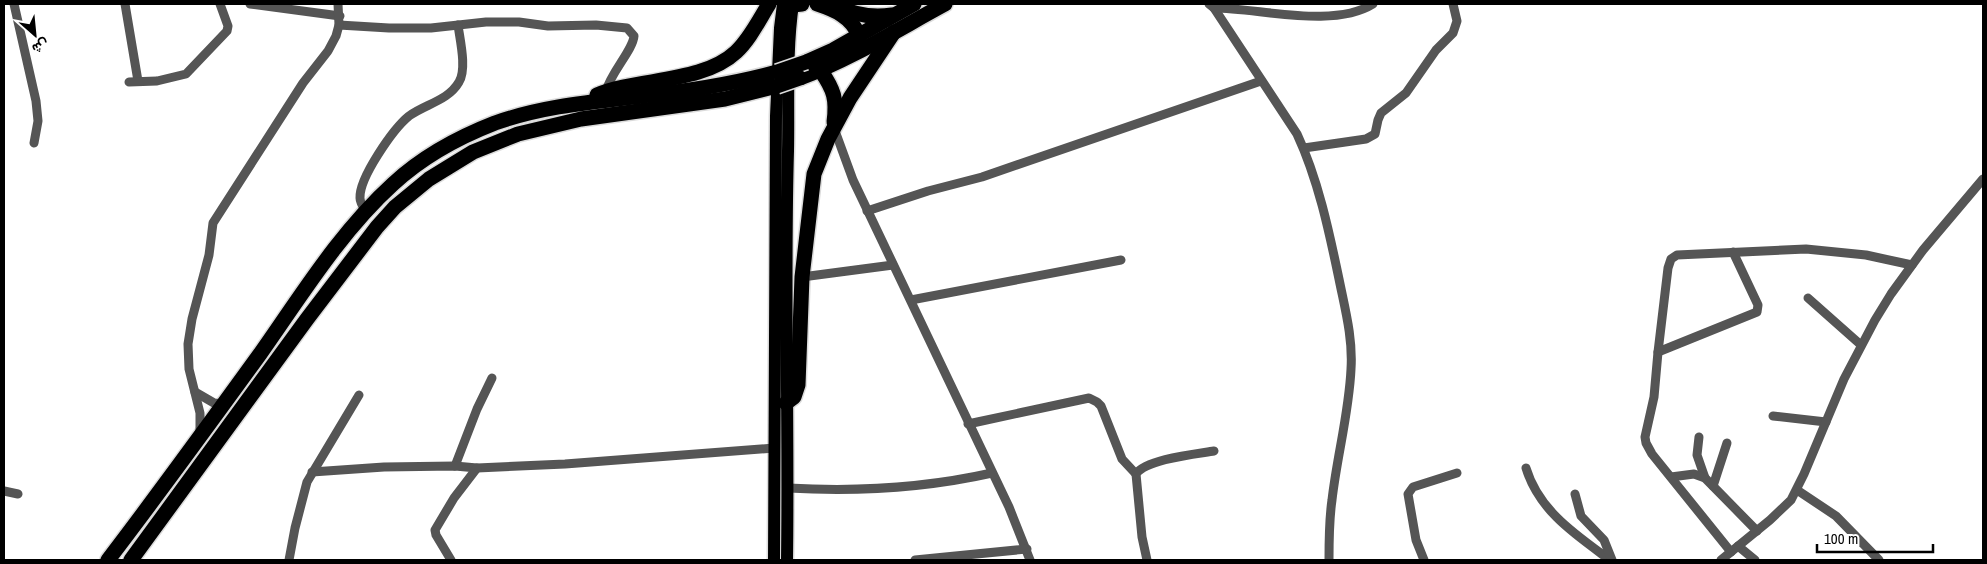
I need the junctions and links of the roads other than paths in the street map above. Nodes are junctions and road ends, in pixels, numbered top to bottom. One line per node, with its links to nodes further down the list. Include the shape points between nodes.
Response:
1 (14, 4): 26 (street, via 36,101 38,121)
2 (125, 4): 3 (street, via 134,82 157,81 180,76 190,70 227,31)
3 (220, 4)
4 (250, 4): 16 (street)
5 (338, 4): 16 (street)
6 (768, 4): 23 (highway, via 738,51 726,60 701,71)
7 (793, 4): 45 (main road)
8 (817, 4): 19 (highway, via 849,19)
9 (834, 4): 15 (highway, via 869,17)
10 (914, 4): 15 (highway)
11 (945, 4): 18 (highway)
12 (1373, 4): 14 (street, via 1348,12 1310,17)
13 (1453, 4): 27 (street, via 1457,21 1453,33 1436,50 1406,92 1381,113 1373,137)
14 (1211, 6): 22 (street)
15 (896, 15): 19 (highway)
16 (340, 21): 17 (street, via 389,28); 43 (street, via 328,51 303,83 213,223 188,344 189,369)
17 (458, 25): 23 (street, via 519,22 627,28 634,36 634,42 615,69); 29 (street, via 462,56 459,82 436,102 410,115 391,134 361,187 360,198)
18 (894, 32): 20 (highway); 25 (highway)
19 (859, 36): 21 (highway, bridge)
20 (820, 70): 21 (highway, bridge, via 800,78); 25 (highway, via 834,94)
21 (777, 79): 24 (highway); 38 (highway, via 725,98 563,122 518,134 473,152 429,179 395,207)
22 (1261, 80): 27 (street, via 1288,118); 30 (street, via 982,177)
23 (606, 91): 24 (highway)
24 (574, 104): 29 (highway, via 518,116 452,143 394,182)
25 (834, 128): 30 (street); 35 (highway, via 814,174)
26 (34, 143)
27 (1304, 148): 82 (street, via 1327,227 1351,345 1349,398 1331,502)
28 (1983, 179): 34 (street, via 1950,215)
29 (366, 211): 36 (highway)
30 (867, 211): 33 (street)
31 (1733, 252): 34 (street, via 1806,249 1866,255); 41 (street, via 1678,255 1671,259); 41 (street, via 1758,305 1757,312)
32 (1120, 260): 39 (street)
33 (893, 265): 35 (street); 39 (street)
34 (1912, 265): 40 (street)
35 (802, 277): 45 (highway, via 798,385 794,397)
36 (305, 289): 38 (highway); 46 (highway)
37 (1808, 298): 40 (street)
38 (322, 300): 74 (highway)
39 (911, 300): 49 (street)
40 (1861, 344): 48 (street)
41 (1658, 352): 62 (street, via 1646,442)
42 (492, 378): 55 (street)
43 (195, 392): 46 (street, via 214,403); 50 (street, via 200,413)
44 (359, 395): 58 (street)
45 (781, 403): 53 (main road); 65 (main road)
46 (223, 404): 50 (highway)
47 (1773, 416): 48 (street)
48 (1826, 422): 66 (street)
49 (968, 424): 59 (street); 61 (street, via 1089,398 1097,402 1104,412 1118,453)
50 (200, 437): 73 (highway)
51 (1699, 437): 63 (street, via 1697,455)
52 (1727, 443): 64 (street)
53 (774, 448): 56 (street); 77 (main road)
54 (1214, 451): 61 (street, via 1151,464)
55 (455, 466): 56 (street); 58 (street)
56 (477, 468): 76 (street, via 435,530)
57 (1526, 468): 84 (street, via 1537,495 1555,516)
58 (312, 472): 75 (street, via 302,499)
59 (992, 473): 65 (street, via 884,488 830,491); 71 (street)
60 (1457, 473): 83 (street, via 1413,487 1408,494 1416,540)
61 (1136, 474): 81 (street)
62 (1671, 477): 63 (street, via 1694,474); 72 (street)
63 (1706, 478): 64 (street)
64 (1713, 486): 70 (street)
65 (788, 488): 78 (main road)
66 (1797, 490): 70 (street, via 1781,510); 87 (street, via 1836,516)
67 (4, 491): 68 (street)
68 (18, 494)
69 (1575, 494): 84 (street, via 1581,516 1604,540)
70 (1757, 531): 72 (street)
71 (1026, 549): 79 (street); 80 (street)
72 (1735, 549): 85 (street); 86 (street)
73 (108, 560)
74 (131, 560)
75 (289, 560)
76 (451, 560)
77 (774, 560)
78 (787, 560)
79 (915, 560)
80 (1030, 560)
81 (1147, 560)
82 (1329, 560)
83 (1424, 560)
84 (1611, 560)
85 (1722, 560)
86 (1755, 560)
87 (1879, 560)

